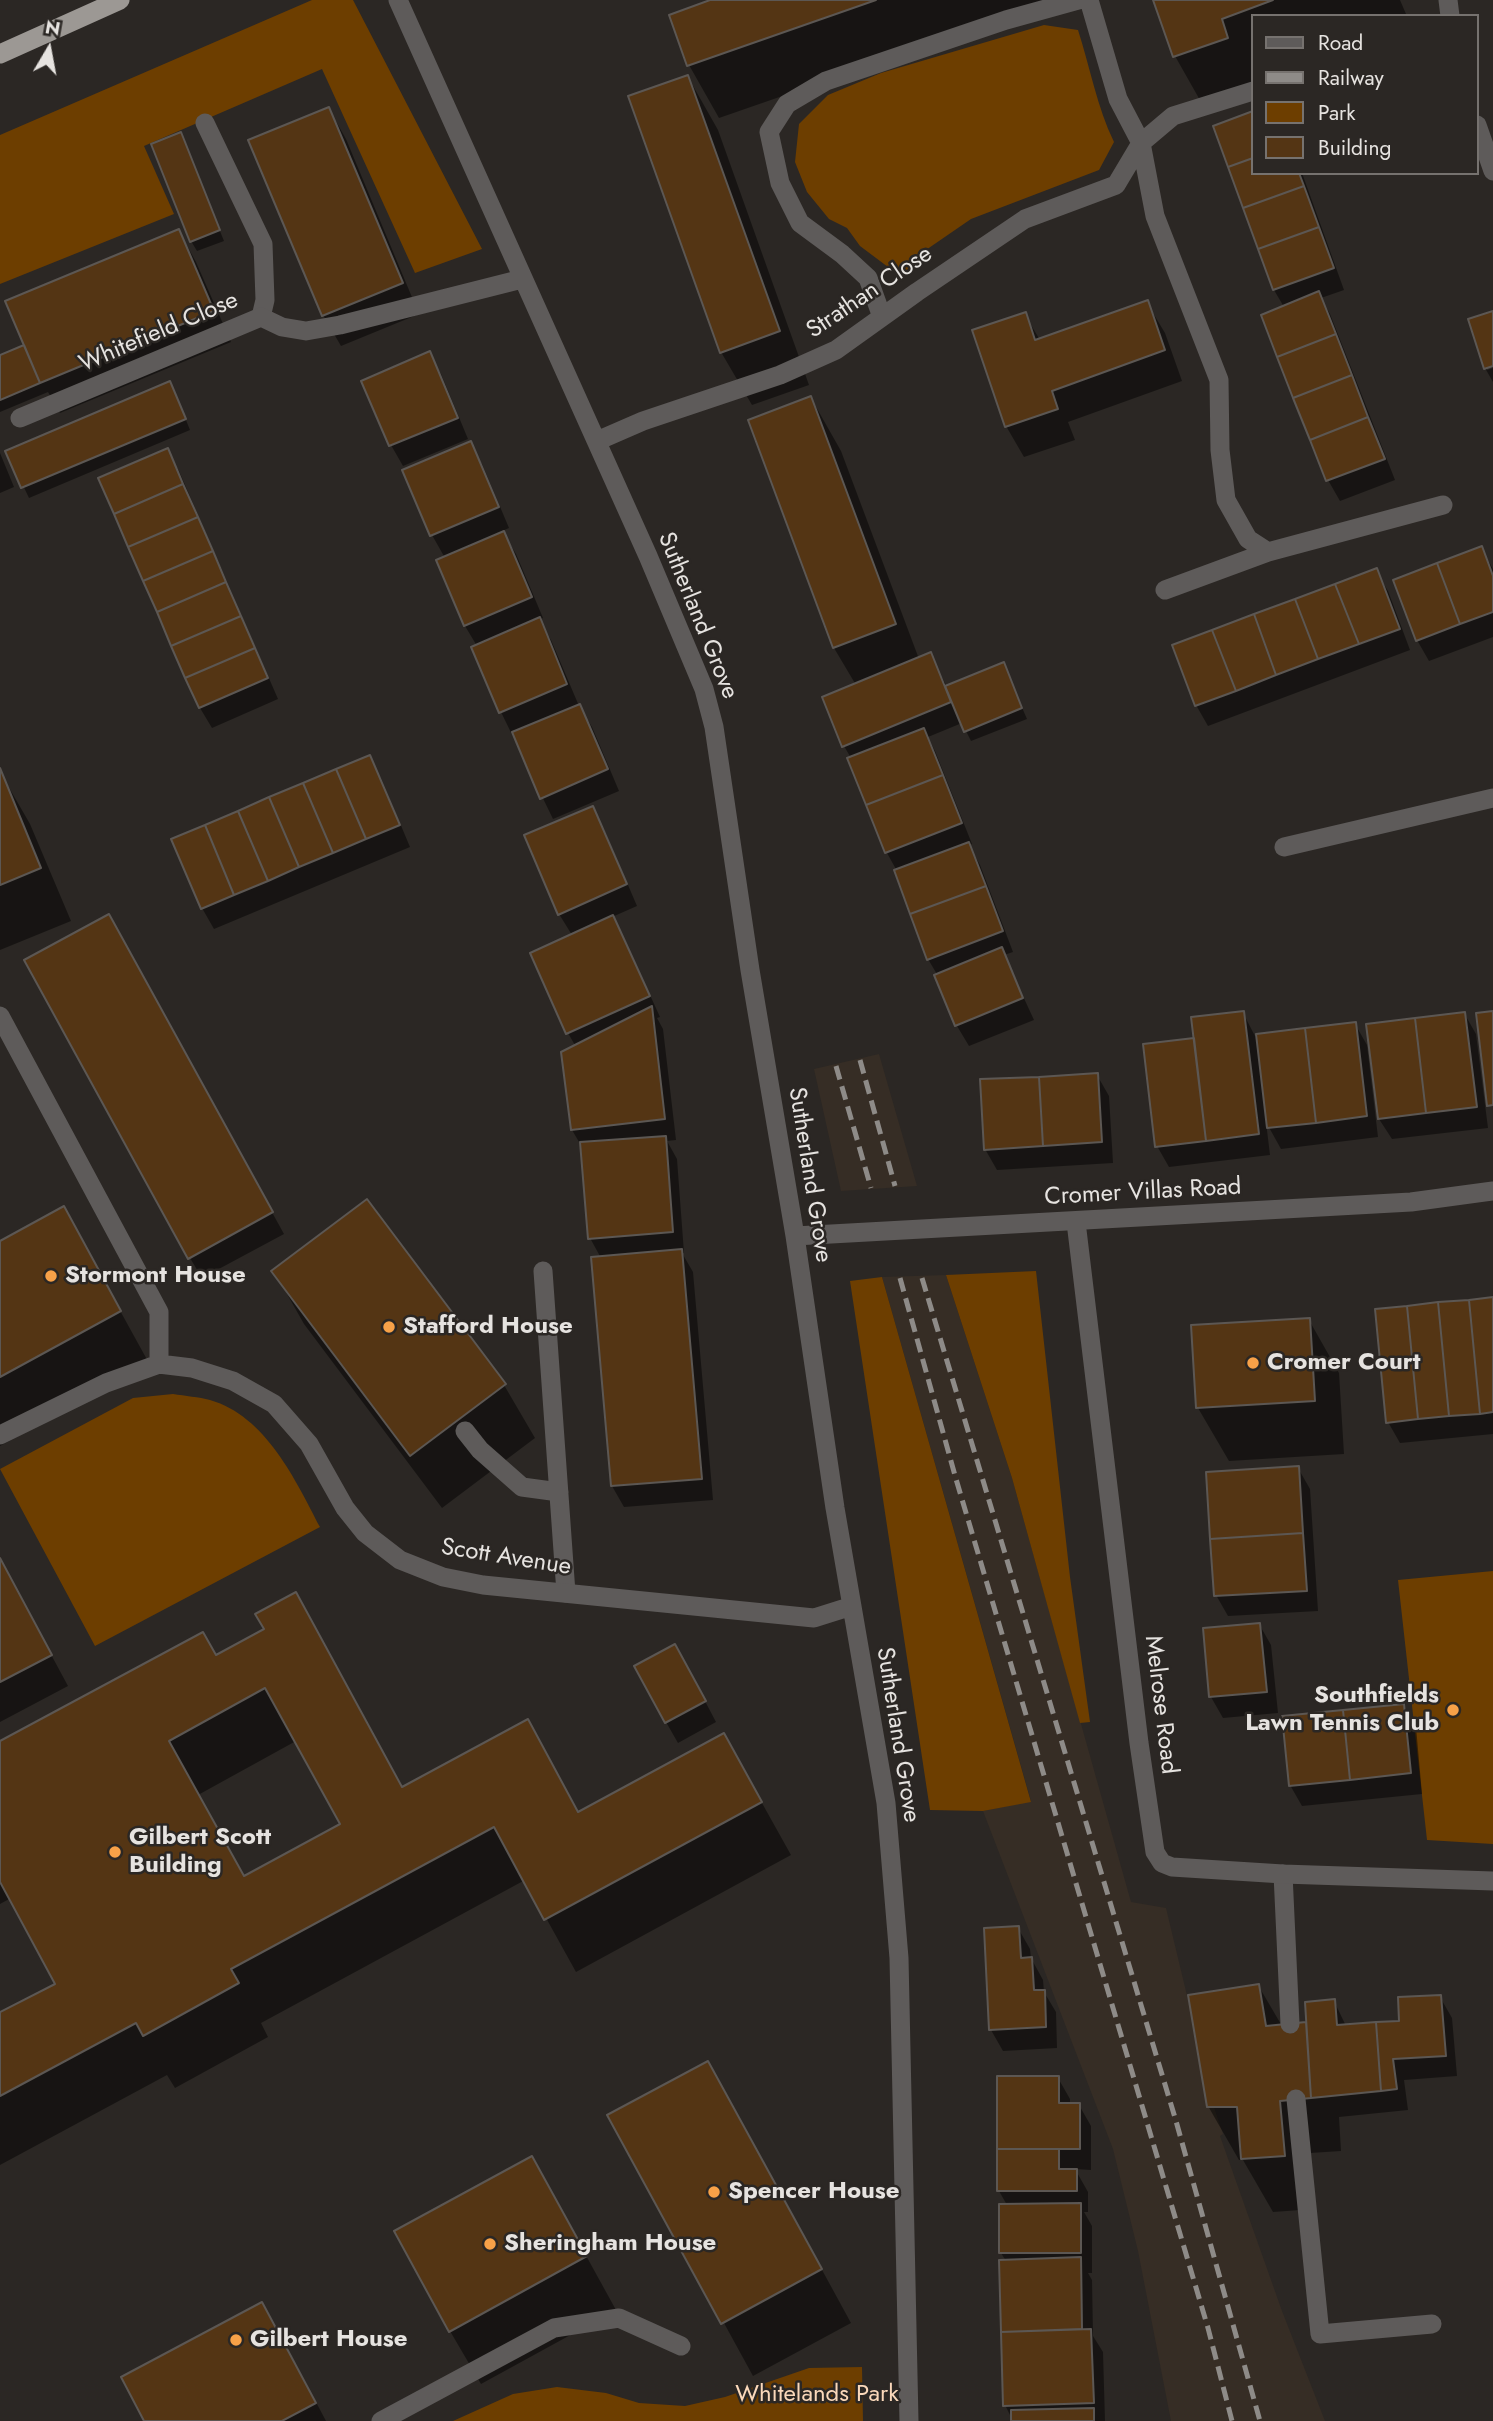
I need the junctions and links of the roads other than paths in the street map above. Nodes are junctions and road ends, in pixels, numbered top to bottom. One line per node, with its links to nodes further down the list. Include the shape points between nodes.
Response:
1 (120, 0): 5 (highway)
2 (398, 0): 11 (street, Sutherland Grove)
3 (1078, 0): 13 (street, via 826,81 788,104 769,132 780,183 800,223 868,278)
4 (1089, 0): 9 (street, via 1118,99)
5 (0, 54)
6 (1252, 91): 9 (street, Strathan Close, via 1173,116)
7 (205, 123): 12 (street, via 263,244 265,300)
8 (1479, 131): 10 (street)
9 (1141, 143): 13 (street, Strathan Close, via 1116,185 1025,219); 17 (street, via 1155,216 1219,380 1226,500 1248,539)
10 (1493, 171)
11 (522, 279): 12 (street, Whitefield Close, via 306,331); 15 (street, Sutherland Grove)
12 (261, 317): 14 (street, Whitefield Close)
13 (882, 317): 15 (street, Strathan Close, via 836,350 803,365)
14 (20, 418)
15 (597, 441): 24 (street, Sutherland Grove, via 704,690 714,727)
16 (1443, 505): 17 (street)
17 (1268, 552): 18 (street)
18 (1165, 590)
19 (1493, 798): 20 (street)
20 (1283, 847)
21 (0, 1016): 26 (street, via 159,1312)
22 (1493, 1191): 23 (street, Cromer Villas Road, via 1410,1202)
23 (1076, 1222): 24 (street, Cromer Villas Road); 32 (street, Melrose Road, via 1155,1852 1162,1863 1172,1867)
24 (795, 1236): 31 (street, Sutherland Grove)
25 (543, 1271): 29 (street)
26 (159, 1364): 28 (street, Scott Avenue, via 106,1383); 30 (street, Scott Avenue, via 233,1381 274,1404 309,1444 345,1508 365,1533 400,1560 443,1577 483,1585)
27 (465, 1431): 29 (street, via 522,1487)
28 (0, 1435)
29 (559, 1492): 30 (street)
30 (566, 1593): 31 (street, Scott Avenue, via 814,1618)
31 (852, 1606): 39 (street, Sutherland Grove, via 886,1803 899,1958)
32 (1283, 1874): 33 (street, Melrose Road); 34 (street)
33 (1493, 1881)
34 (1290, 2024)
35 (1296, 2099): 36 (street, via 1320,2334)
36 (1432, 2324)
37 (681, 2346): 38 (street, via 619,2318 554,2328)
38 (381, 2421)
39 (909, 2421)

